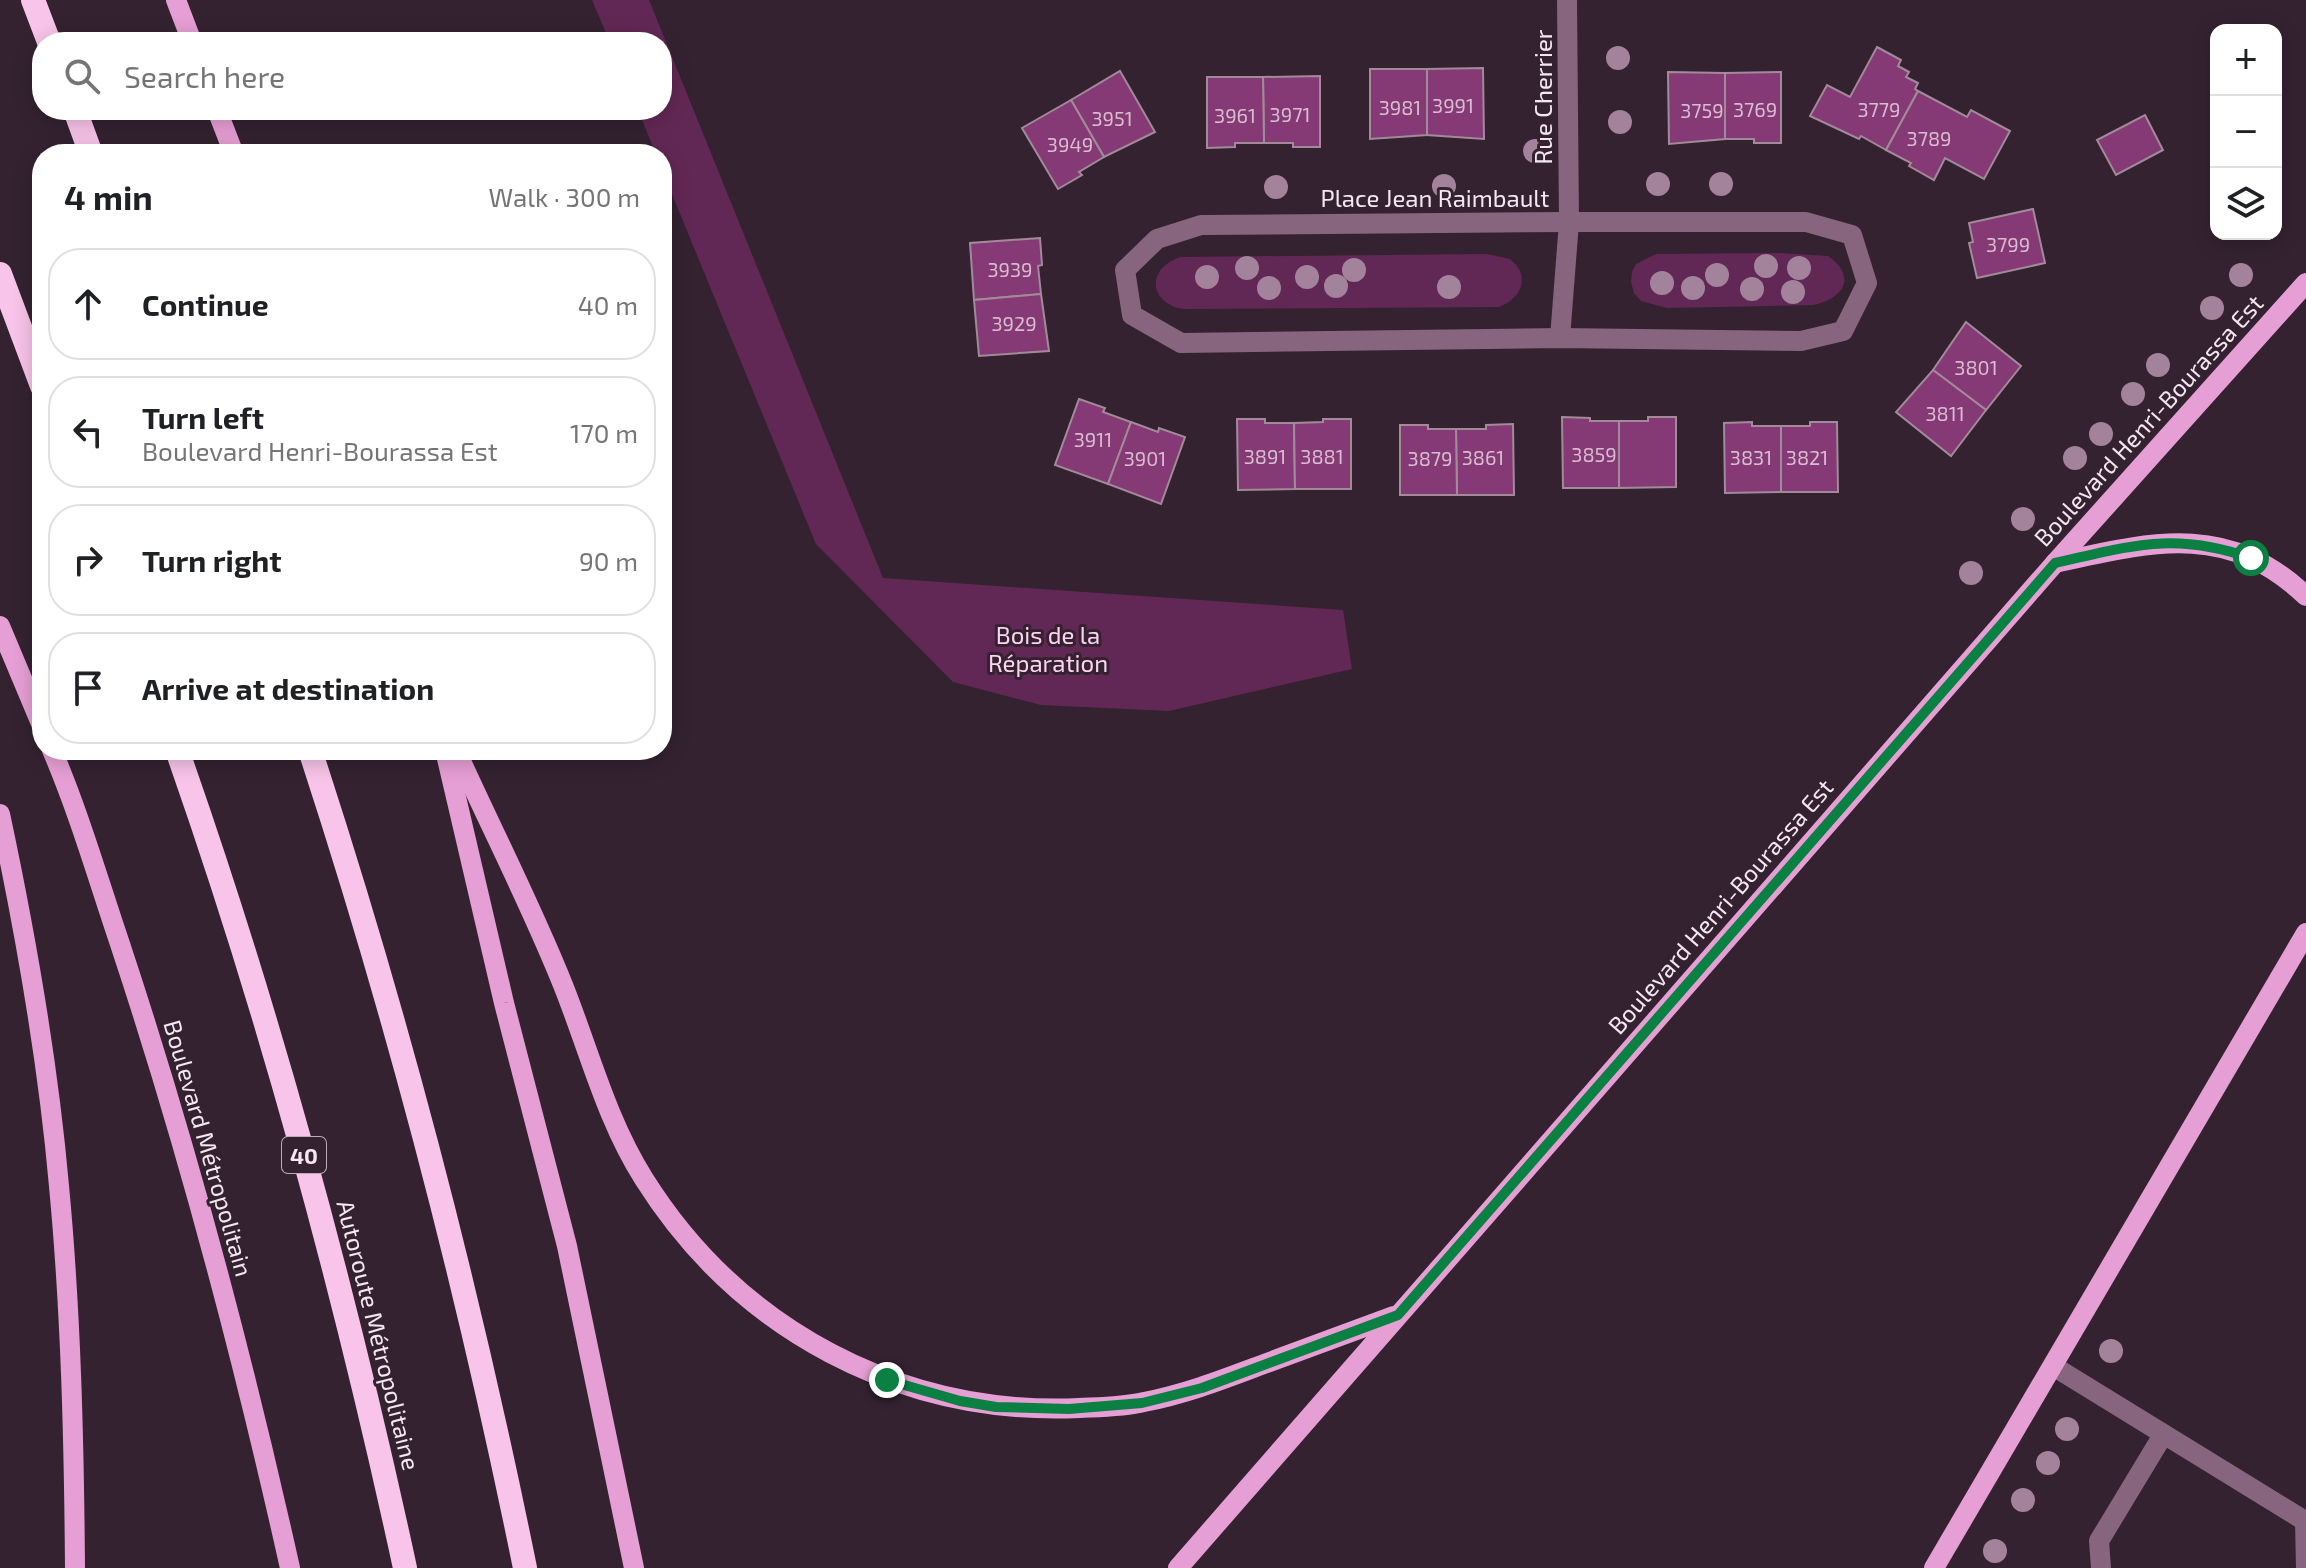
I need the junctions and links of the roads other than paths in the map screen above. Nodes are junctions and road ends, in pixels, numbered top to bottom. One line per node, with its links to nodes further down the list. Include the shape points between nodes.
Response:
1 (33, 0): 4 (highway)
2 (176, 0): 5 (main road)
3 (1567, 0): 10 (street, Rue Cherrier)
4 (45, 32)
5 (188, 32)
6 (79, 120): 8 (highway)
7 (221, 120): 9 (main road)
8 (87, 144)
9 (230, 144)
10 (1569, 222): 13 (street, Rue Cherrier); 13 (street, Place Jean Raimbault, via 1806,222 1852,235 1867,283 1843,331 1801,341); 13 (street, Place Jean Raimbault, via 1201,225 1157,239 1125,270 1132,315 1181,343)
11 (0, 274): 14 (highway)
12 (2306, 283): 15 (main road, Boulevard Henri-Bourassa Est)
13 (1560, 338)
14 (32, 359)
15 (2055, 563): 16 (main road, via 2158,542 2204,544 2275,570); 26 (main road, Boulevard Henri-Bourassa Est)
16 (2306, 596)
17 (0, 626): 18 (main road)
18 (32, 702)
19 (56, 760): 30 (main road, Boulevard Métropolitain, via 84,831 202,1211)
20 (180, 760): 31 (highway, Autoroute Métropolitaine / 40, via 313,1185)
21 (313, 760): 32 (highway, via 416,1104)
22 (447, 760): 33 (main road, via 570,1261)
23 (461, 760): 26 (main road, via 644,1179 720,1274 819,1347 887,1380 960,1401 1033,1409 1107,1407 1202,1388)
24 (0, 814): 29 (main road, via 37,1016 59,1184)
25 (2306, 933): 27 (main road)
26 (1398, 1315): 34 (main road, Boulevard Henri-Bourassa Est)
27 (2053, 1366): 28 (street); 35 (main road)
28 (2163, 1435): 36 (street, via 2099,1541); 37 (street, via 2305,1521)
29 (75, 1568)
30 (290, 1568)
31 (405, 1568)
32 (525, 1568)
33 (634, 1568)
34 (1178, 1568)
35 (1934, 1568)
36 (2101, 1568)
37 (2306, 1568)

